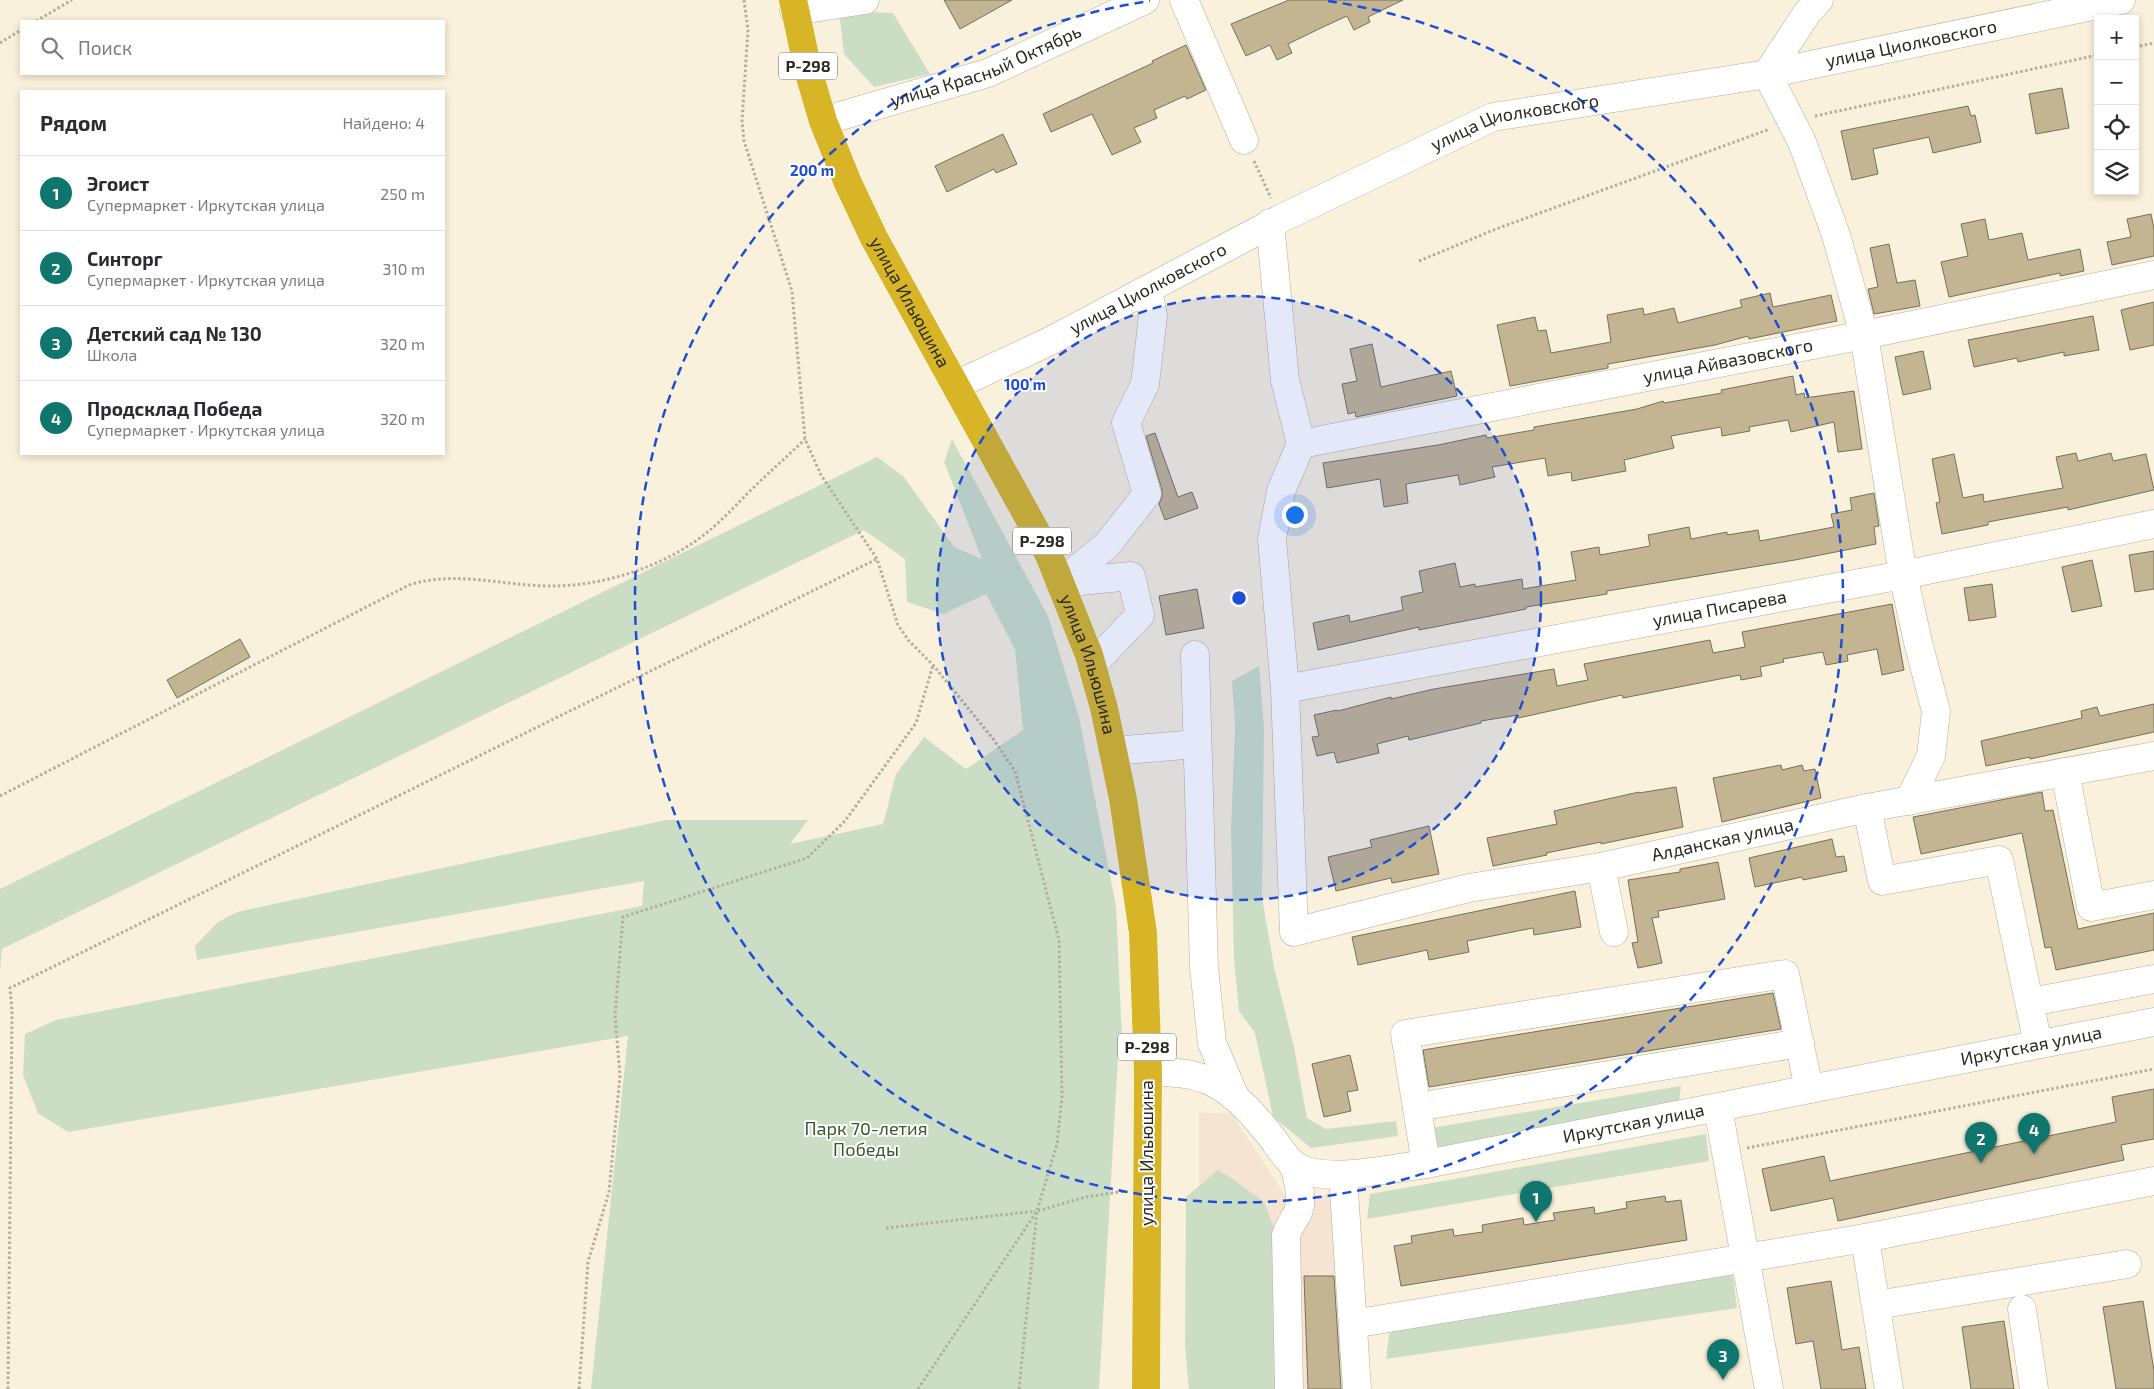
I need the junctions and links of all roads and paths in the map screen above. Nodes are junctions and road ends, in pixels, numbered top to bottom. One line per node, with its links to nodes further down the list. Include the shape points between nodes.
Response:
1 (72, 0): 9 (path)
2 (744, 0): 25 (path, via 748,30 742,121 744,141 792,291)
3 (865, 0): 8 (street)
4 (1145, 0): 16 (street, улица Красный Октябрь, via 988,73)
5 (1184, 0): 18 (street)
6 (1818, 0): 15 (street)
7 (2121, 0): 15 (street, улица Циолковского)
8 (794, 6): 16 (highway, улица Ильюшина / Р-298)
9 (38, 20)
10 (20, 31): 11 (path)
11 (0, 43)
12 (2154, 43): 13 (path)
13 (2139, 46)
14 (2094, 56): 17 (path)
15 (1767, 74): 17 (street); 19 (street, улица Циолковского, via 1493,117)
16 (823, 121): 24 (highway, улица Ильюшина / Р-298, via 874,238)
17 (1791, 121): 20 (path); 23 (street, via 1802,142 1836,235)
18 (1244, 140): 19 (path)
19 (1275, 221): 22 (street, улица Циолковского); 26 (street, via 1286,380)
20 (1419, 260)
21 (2154, 276): 23 (street, улица Айвазовского)
22 (1148, 290): 24 (street, улица Циолковского); 30 (street, via 1153,316 1145,384 1126,423 1148,494 1107,544)
23 (1864, 335): 26 (street, улица Айвазовского); 29 (street)
24 (956, 385): 30 (highway, улица Ильюшина / Р-298, via 1050,555)
25 (806, 439): 28 (path, via 821,475); 39 (path, via 697,540 638,571 602,580 552,586 450,577 409,585)
26 (1301, 444): 34 (street, via 1281,491 1272,539)
27 (2154, 524): 29 (street, улица Писарева)
28 (877, 559): 32 (path, via 898,625); 70 (path, via 10,988)
29 (1903, 575): 34 (street, улица Писарева); 40 (street, via 1936,711 1931,756)
30 (1060, 583): 33 (highway, улица Ильюшина / Р-298); 33 (street, via 1131,576 1140,615)
31 (1195, 655): 35 (street)
32 (933, 665): 62 (path, via 1015,771 1059,940 1062,1097 1058,1144); 71 (path, via 916,723 845,821 807,858 623,917 616,1015 620,1076 609,1192 588,1262)
33 (1092, 665): 36 (highway, улица Ильюшина / Р-298)
34 (1285, 689): 42 (street, Алданская улица, via 1294,932 1469,888)
35 (1197, 744): 36 (street); 53 (street, via 1204,968 1212,1043)
36 (1114, 751): 51 (highway, улица Ильюшина / Р-298, via 1143,932)
37 (2154, 756): 38 (street, Алданская улица)
38 (2065, 772): 40 (street, Алданская улица); 43 (street, via 2091,907)
39 (0, 796)
40 (1909, 801): 41 (street, Алданская улица)
41 (1867, 808): 42 (street, Алданская улица); 46 (street, via 1882,881 1999,860)
42 (1602, 867): 44 (street)
43 (2154, 895)
44 (1614, 932)
45 (2154, 979): 46 (street)
46 (2030, 1002): 49 (street)
47 (2154, 1022): 49 (street, Иркутская улица)
48 (1800, 1043): 52 (street); 54 (street); 54 (street, via 1785,974 1405,1034)
49 (2038, 1044): 52 (street, Иркутская улица)
50 (2154, 1069): 56 (path)
51 (1148, 1073): 53 (street, via 1168,1071 1213,1081); 61 (highway, улица Ильюшина / Р-298)
52 (1810, 1088): 55 (street, Иркутская улица)
53 (1234, 1095): 58 (street)
54 (1417, 1107): 57 (street)
55 (1718, 1108): 56 (street); 57 (street, Иркутская улица)
56 (1725, 1152): 65 (street)
57 (1426, 1164): 59 (street, Иркутская улица)
58 (1294, 1165): 59 (street, Иркутская улица, via 1318,1173); 75 (street, via 1300,1194 1298,1212 1286,1235)
59 (1343, 1175): 69 (street)
60 (2154, 1181): 64 (street)
61 (1147, 1187): 62 (path, via 1086,1196); 74 (highway, улица Ильюшина / Р-298)
62 (1036, 1211): 63 (path); 72 (path); 73 (path)
63 (886, 1228)
64 (1865, 1238): 65 (street); 67 (street)
65 (1746, 1259): 69 (street); 77 (street)
66 (2127, 1264): 67 (street)
67 (1876, 1305): 78 (street)
68 (2022, 1309): 79 (street)
69 (1353, 1324): 76 (street)
70 (8, 1389)
71 (579, 1389)
72 (918, 1389)
73 (1019, 1389)
74 (1146, 1389)
75 (1289, 1389)
76 (1357, 1389)
77 (1768, 1389)
78 (1889, 1389)
79 (2034, 1389)

